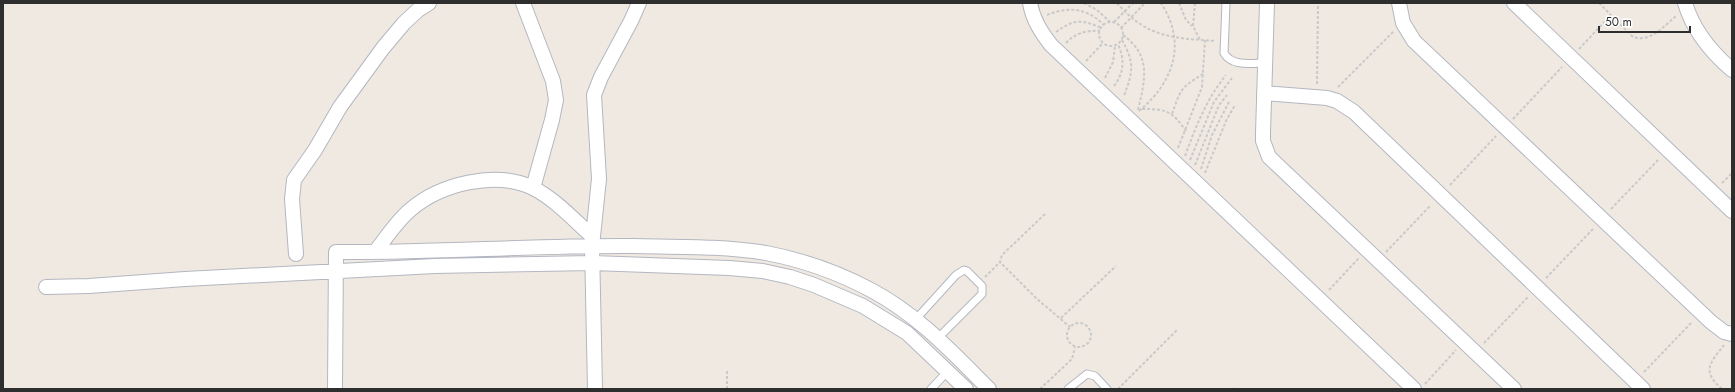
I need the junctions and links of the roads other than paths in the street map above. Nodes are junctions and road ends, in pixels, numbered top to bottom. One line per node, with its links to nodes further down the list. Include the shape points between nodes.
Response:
1 (429, 3): 17 (street, via 404,23 383,48 340,107 294,180 292,199)
2 (523, 3): 13 (street, via 553,80 556,100)
3 (639, 3): 15 (street, via 594,95 600,179)
4 (1030, 3): 33 (street, via 1034,20 1059,53)
5 (1226, 3): 10 (lane, via 1224,53 1236,63)
6 (1267, 3): 10 (street)
7 (1398, 3): 22 (street, via 1403,23 1414,41 1717,328)
8 (1514, 3): 14 (street)
9 (1686, 6): 11 (street, via 1701,36)
10 (1265, 63): 12 (street)
11 (1732, 70)
12 (1264, 93): 25 (street, via 1322,97 1354,112); 34 (street, via 1263,141 1269,157)
13 (533, 188): 15 (street, via 554,202); 16 (street, via 516,182 498,180 467,183 426,198 409,211)
14 (1732, 211)
15 (592, 241): 16 (street); 18 (street); 21 (street, via 766,253 821,268 858,284)
16 (375, 252): 19 (street, via 336,252)
17 (296, 254)
18 (593, 263): 19 (street, via 435,266); 24 (street, via 729,268 790,277 837,294 884,318 907,333); 27 (street)
19 (336, 272): 20 (street); 26 (street)
20 (46, 287)
21 (916, 319): 23 (street); 23 (lane, via 960,272 968,271 982,286 982,294)
22 (1732, 334)
23 (938, 338): 30 (street)
24 (948, 371): 28 (lane); 29 (street)
25 (1639, 385)
26 (335, 389)
27 (595, 389)
28 (931, 389)
29 (966, 389)
30 (988, 389)
31 (1068, 389): 32 (lane, via 1087,374 1095,376)
32 (1107, 389)
33 (1414, 389)
34 (1514, 389)

